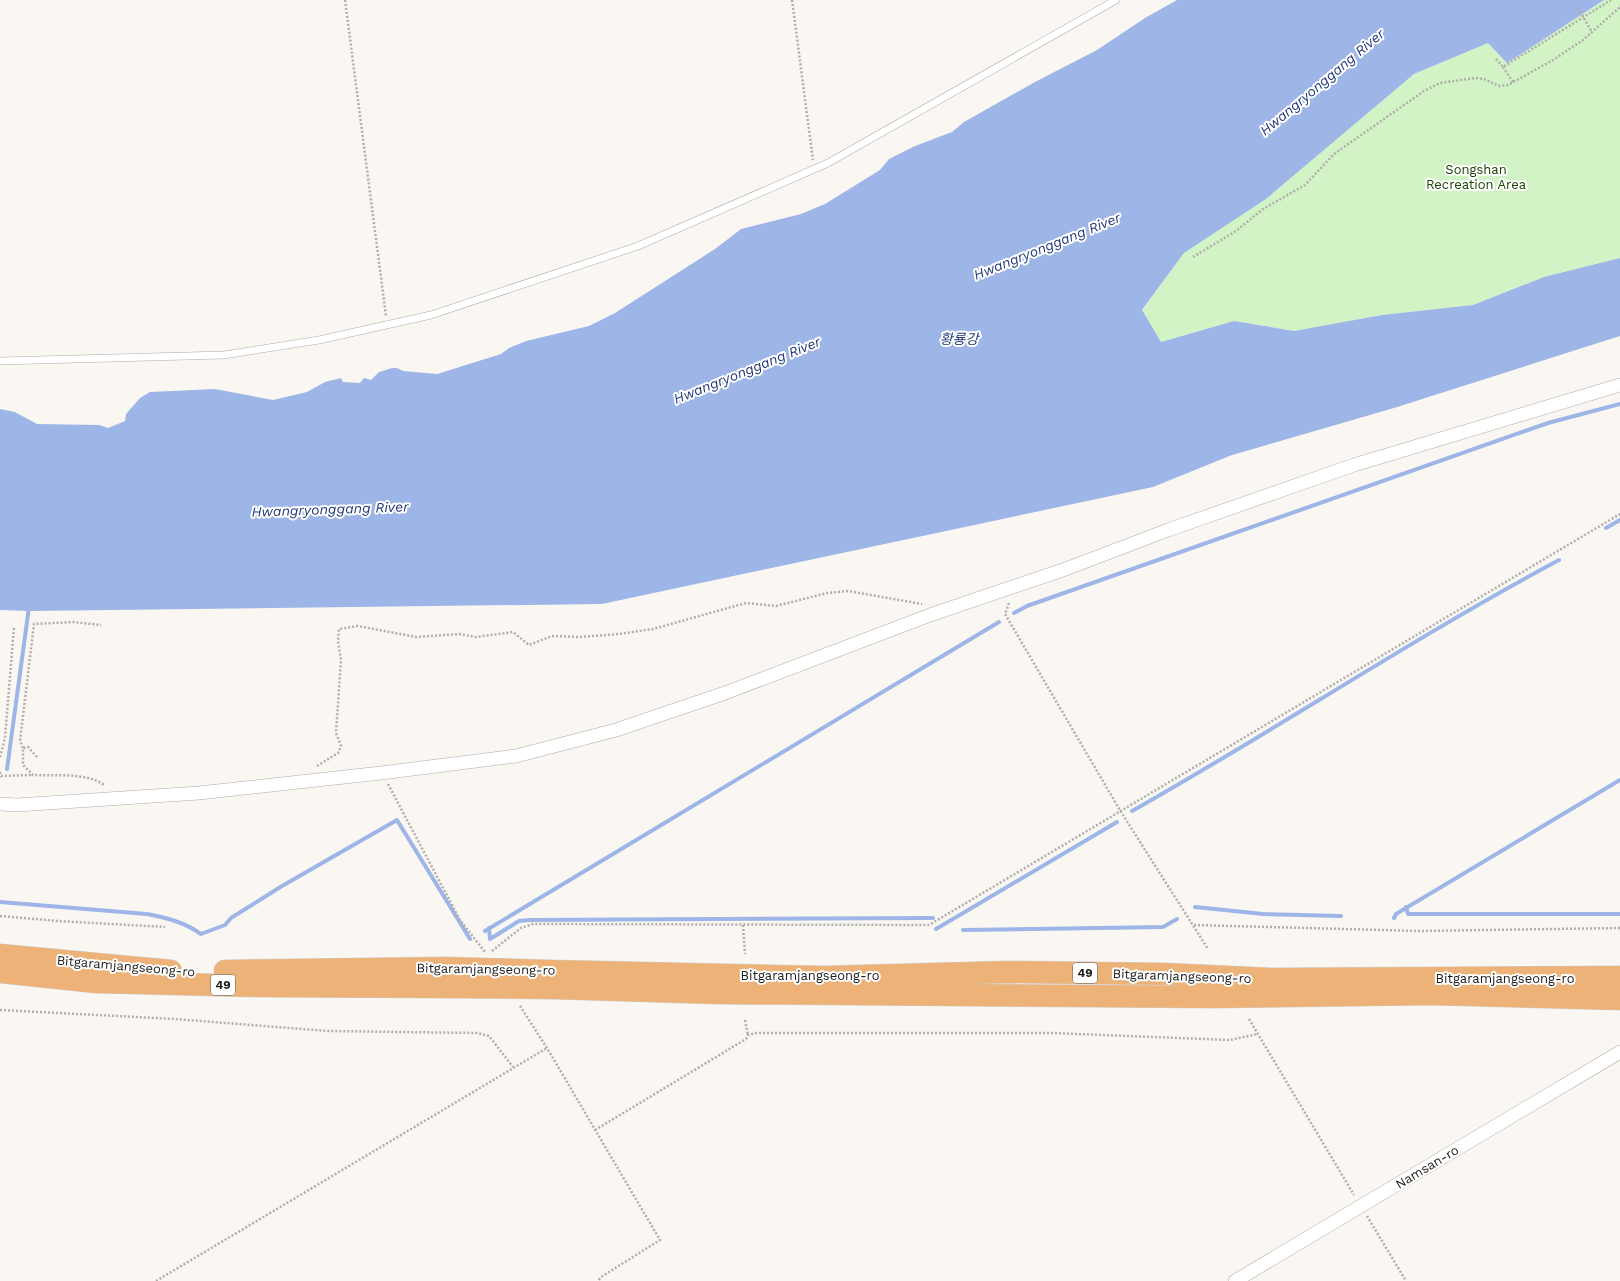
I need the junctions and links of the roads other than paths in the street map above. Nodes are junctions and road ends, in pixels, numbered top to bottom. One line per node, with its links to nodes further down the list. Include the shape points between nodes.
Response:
1 (1116, 0): 2 (lane, via 814,169 638,246 431,315 319,340 224,355)
2 (0, 361)
3 (1620, 385): 4 (street, via 1354,465 930,615 725,693 616,730 516,756 199,792 17,805)
4 (0, 804)
5 (0, 955): 7 (highway, Bitgaramjangseong-ro / 49, via 188,972)
6 (0, 972): 7 (highway, Bitgaramjangseong-ro / 49, via 96,982 256,986)
7 (446, 977): 9 (highway, Bitgaramjangseong-ro / 49, bridge)
8 (1620, 978): 9 (highway, Bitgaramjangseong-ro / 49, via 1271,979 1164,974 1008,972 824,977)
9 (551, 979): 10 (highway, Bitgaramjangseong-ro / 49, via 717,993 1182,997 1431,994)
10 (1620, 999)
11 (1620, 1052): 12 (street, Namsan-ro)
12 (1235, 1281)

